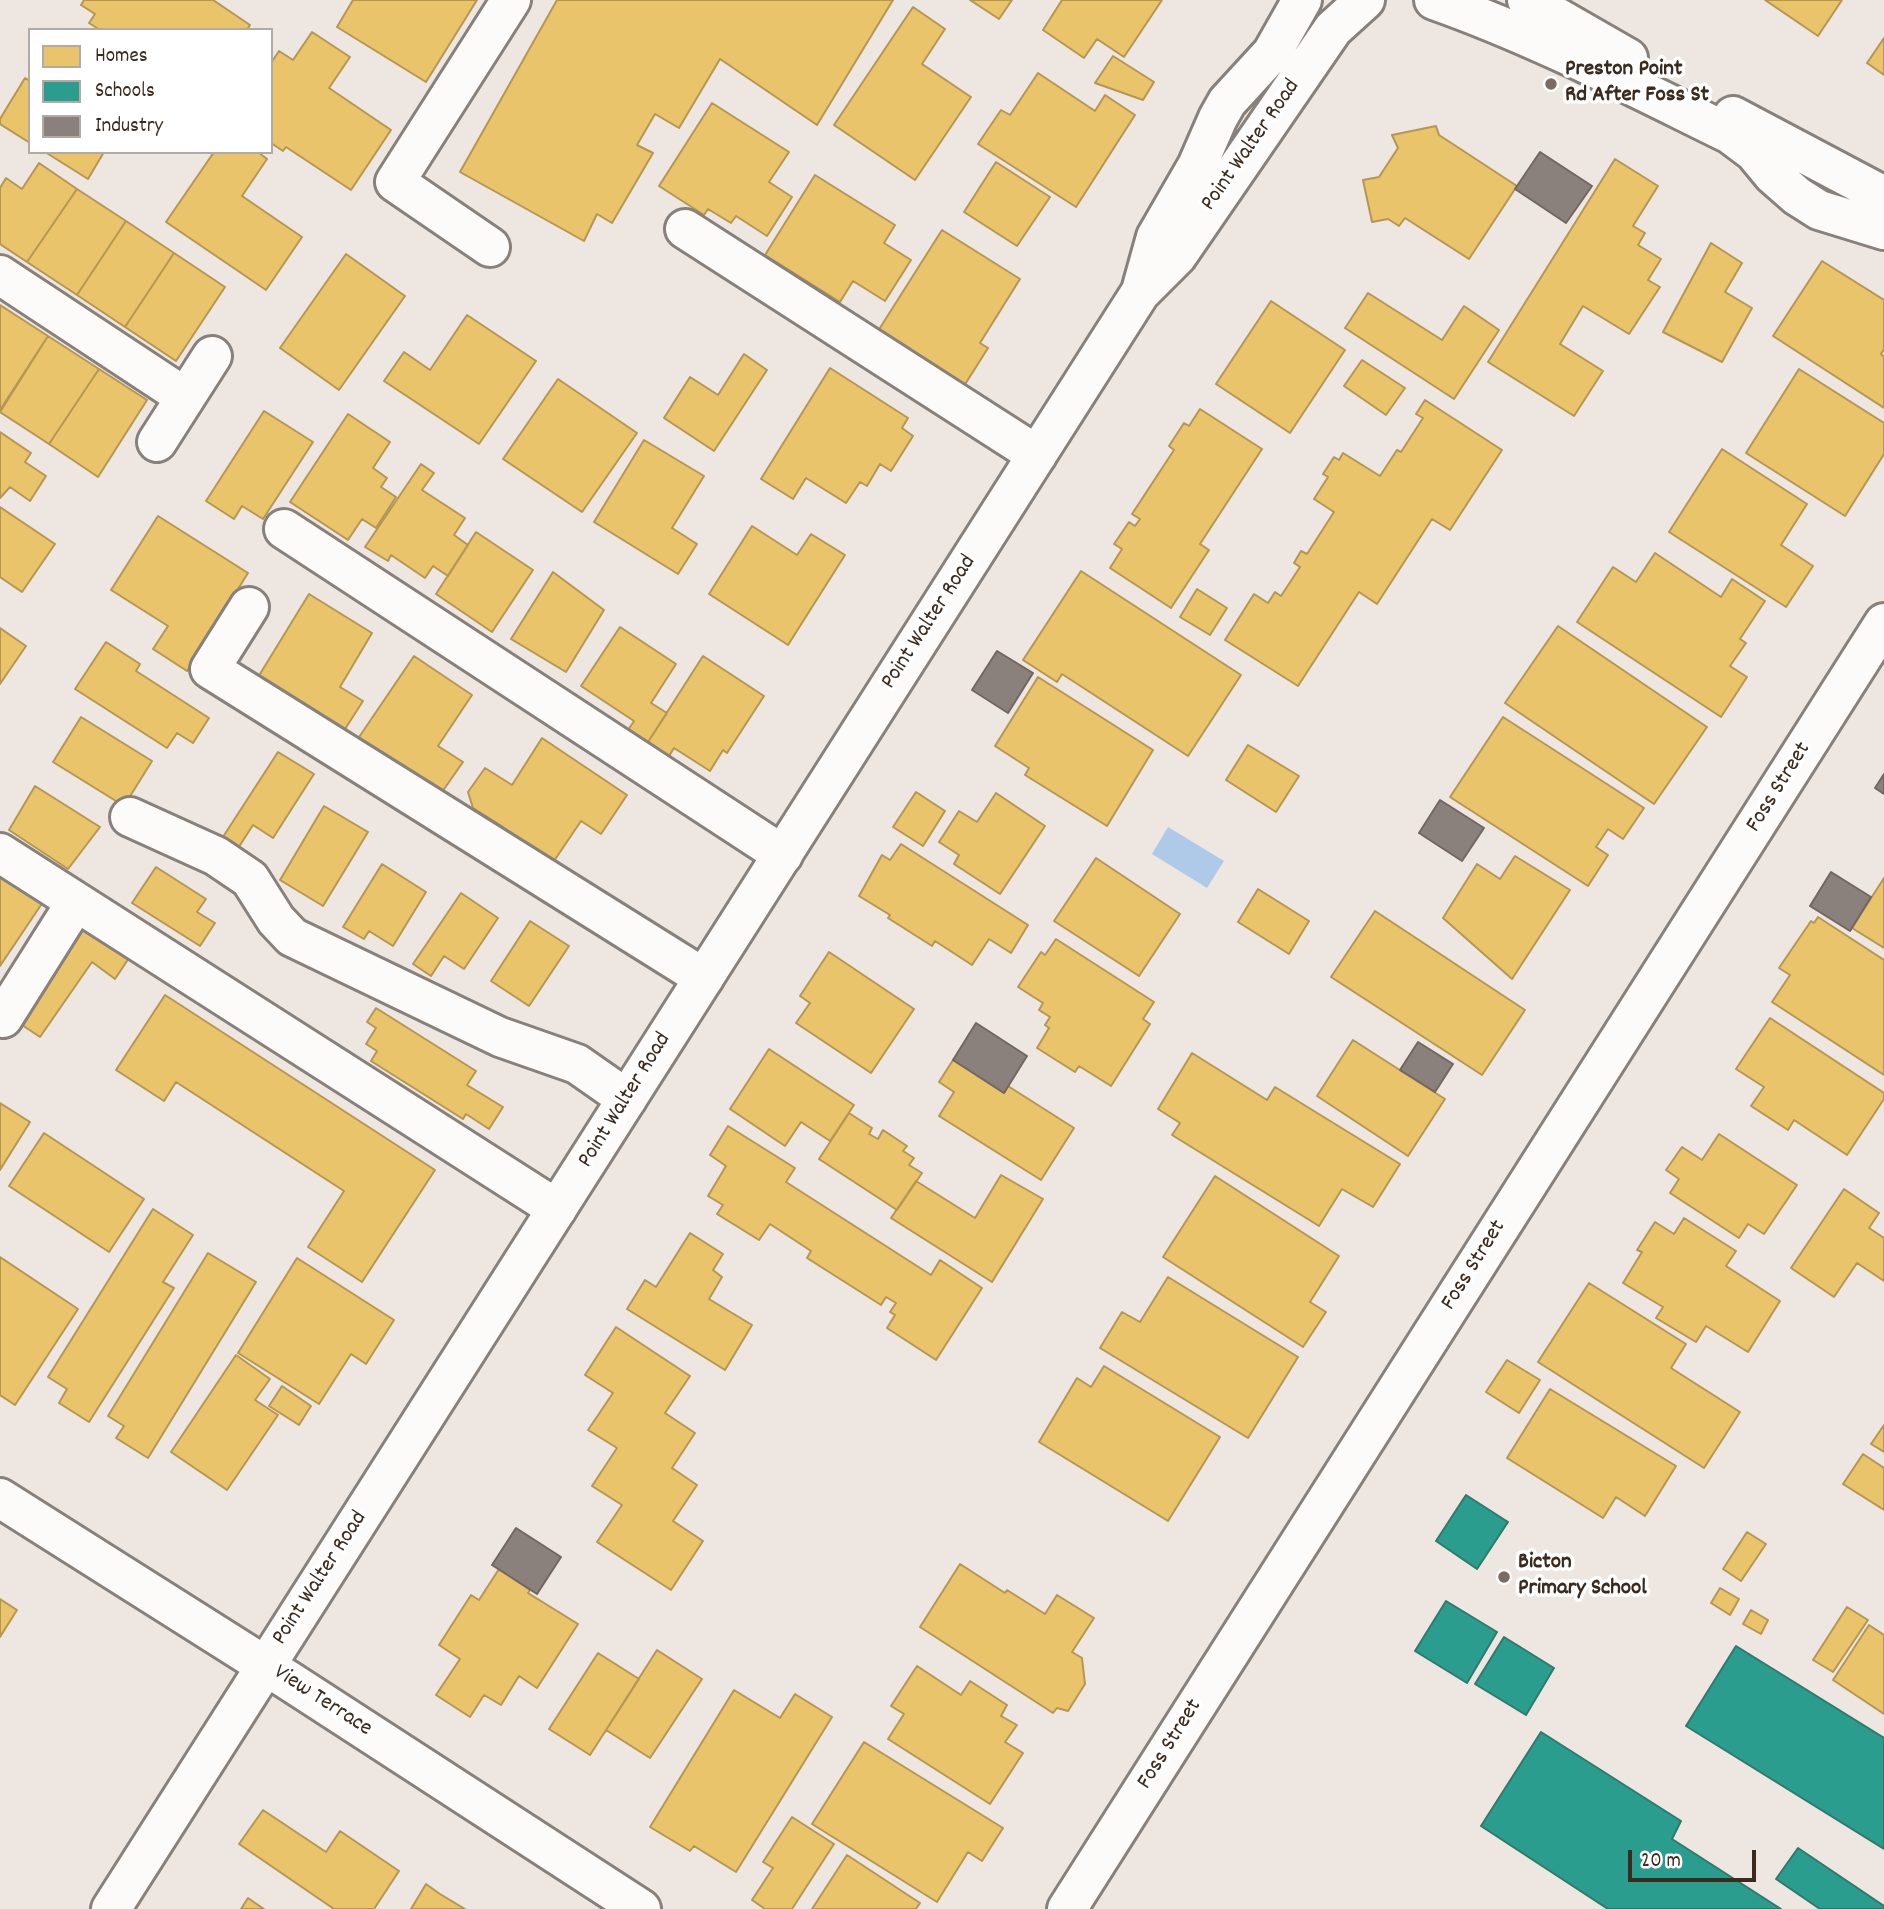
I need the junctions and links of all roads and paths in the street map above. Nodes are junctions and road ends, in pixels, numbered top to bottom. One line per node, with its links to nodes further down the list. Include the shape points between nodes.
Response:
1 (511, 0): 9 (main road, via 395,182)
2 (1302, 0): 11 (main road, Point Walter Road, via 1272,53 1218,118 1198,166 1156,237)
3 (1365, 0): 11 (main road, Point Walter Road, via 1333,29 1177,256)
4 (1434, 0): 8 (main road, via 1545,44 1730,134 1808,203)
5 (1527, 0): 6 (main road)
6 (1884, 197)
7 (685, 229): 15 (main road)
8 (1884, 230)
9 (491, 247)
10 (0, 275): 13 (main road)
11 (1140, 293): 15 (main road, Point Walter Road)
12 (212, 356): 13 (main road)
13 (185, 397): 14 (main road)
14 (157, 442)
15 (1037, 455): 21 (main road, Point Walter Road)
16 (284, 529): 21 (main road)
17 (249, 607): 23 (main road, via 210,669)
18 (1884, 623): 31 (main road, Foss Street)
19 (130, 817): 25 (main road, via 216,856 250,879 292,937 500,1037 577,1065)
20 (0, 853): 22 (main road)
21 (783, 855): 23 (main road, Point Walter Road)
22 (76, 902): 24 (main road); 26 (main road)
23 (704, 978): 25 (main road, Point Walter Road)
24 (4, 1018)
25 (627, 1099): 26 (main road, Point Walter Road)
26 (557, 1209): 28 (main road, Point Walter Road)
27 (6, 1515): 28 (main road, View Terrace)
28 (265, 1666): 29 (main road, Point Walter Road); 30 (main road, View Terrace)
29 (111, 1909)
30 (641, 1909)
31 (1067, 1909)

